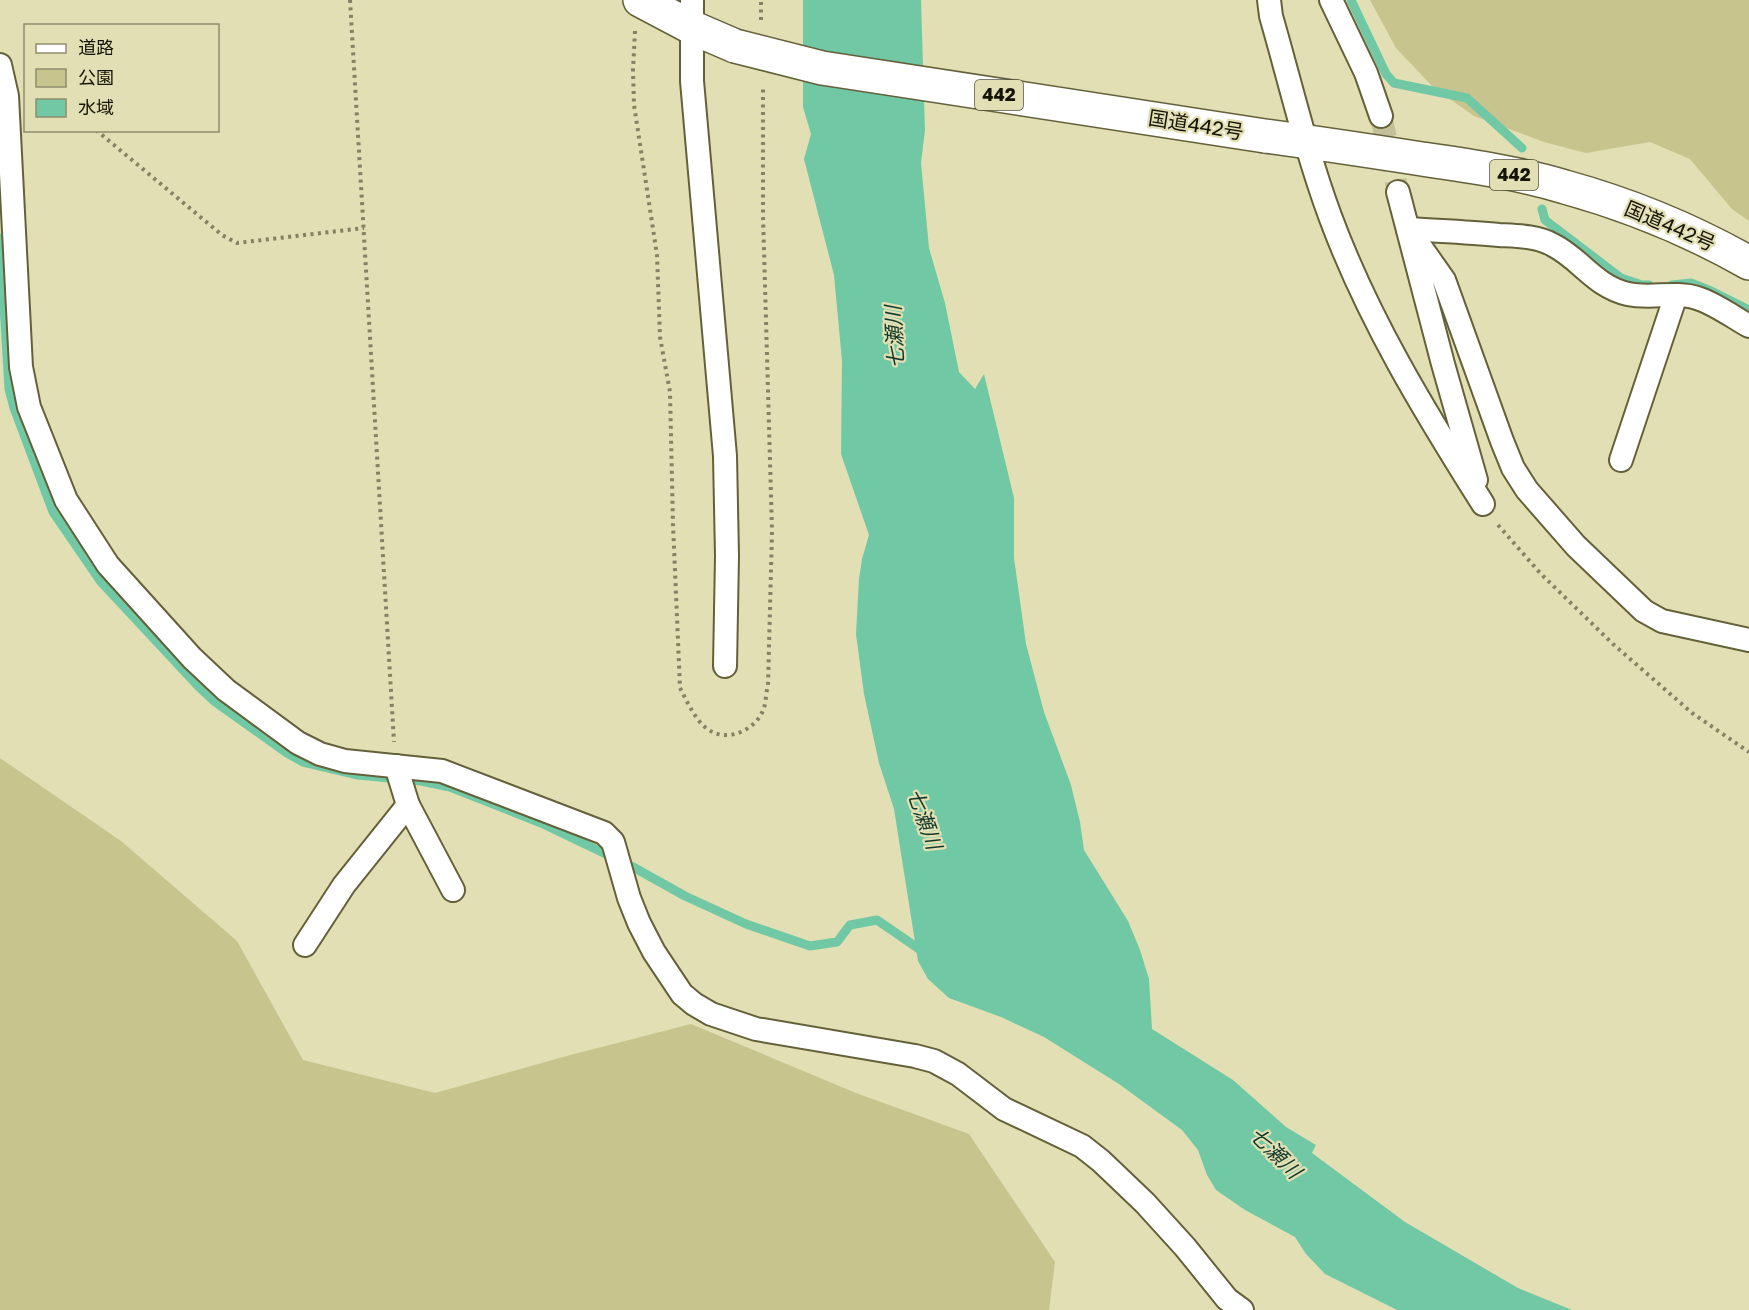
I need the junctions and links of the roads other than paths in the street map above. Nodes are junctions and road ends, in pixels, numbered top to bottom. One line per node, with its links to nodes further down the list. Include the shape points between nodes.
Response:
1 (1269, 0): 7 (street)
2 (1331, 0): 6 (street, via 1366,73)
3 (638, 14): 4 (highway, 国道442号 / 442)
4 (692, 14): 7 (highway, 国道442号 / 442, bridge, via 735,46 822,69); 15 (street, via 693,92 725,456)
5 (0, 65): 16 (street, via 7,96 23,386 66,500 108,565 226,690 298,743 320,754 345,761)
6 (1381, 116)
7 (1307, 142): 9 (street, via 1329,215 1376,322 1428,417 1484,504); 10 (highway, 国道442号 / 442, via 1462,165 1563,186 1660,219)
8 (1398, 192): 9 (street)
9 (1408, 229): 11 (street, via 1543,241 1614,290 1635,295); 14 (street, via 1444,280 1502,441 1527,490 1582,552 1644,611 1662,621)
10 (1749, 263)
11 (1676, 295): 12 (street, via 1697,298); 13 (street)
12 (1749, 326)
13 (1621, 460)
14 (1749, 640)
15 (725, 666)
16 (396, 766): 17 (street); 20 (street, via 442,771 604,833 613,842 629,898 654,952 682,994 694,1004 756,1029 915,1056 958,1074 1004,1109 1082,1146 1101,1161 1145,1203 1227,1299)
17 (408, 805): 18 (street); 19 (street, via 344,885)
18 (453, 890)
19 (305, 945)
20 (1242, 1310)

